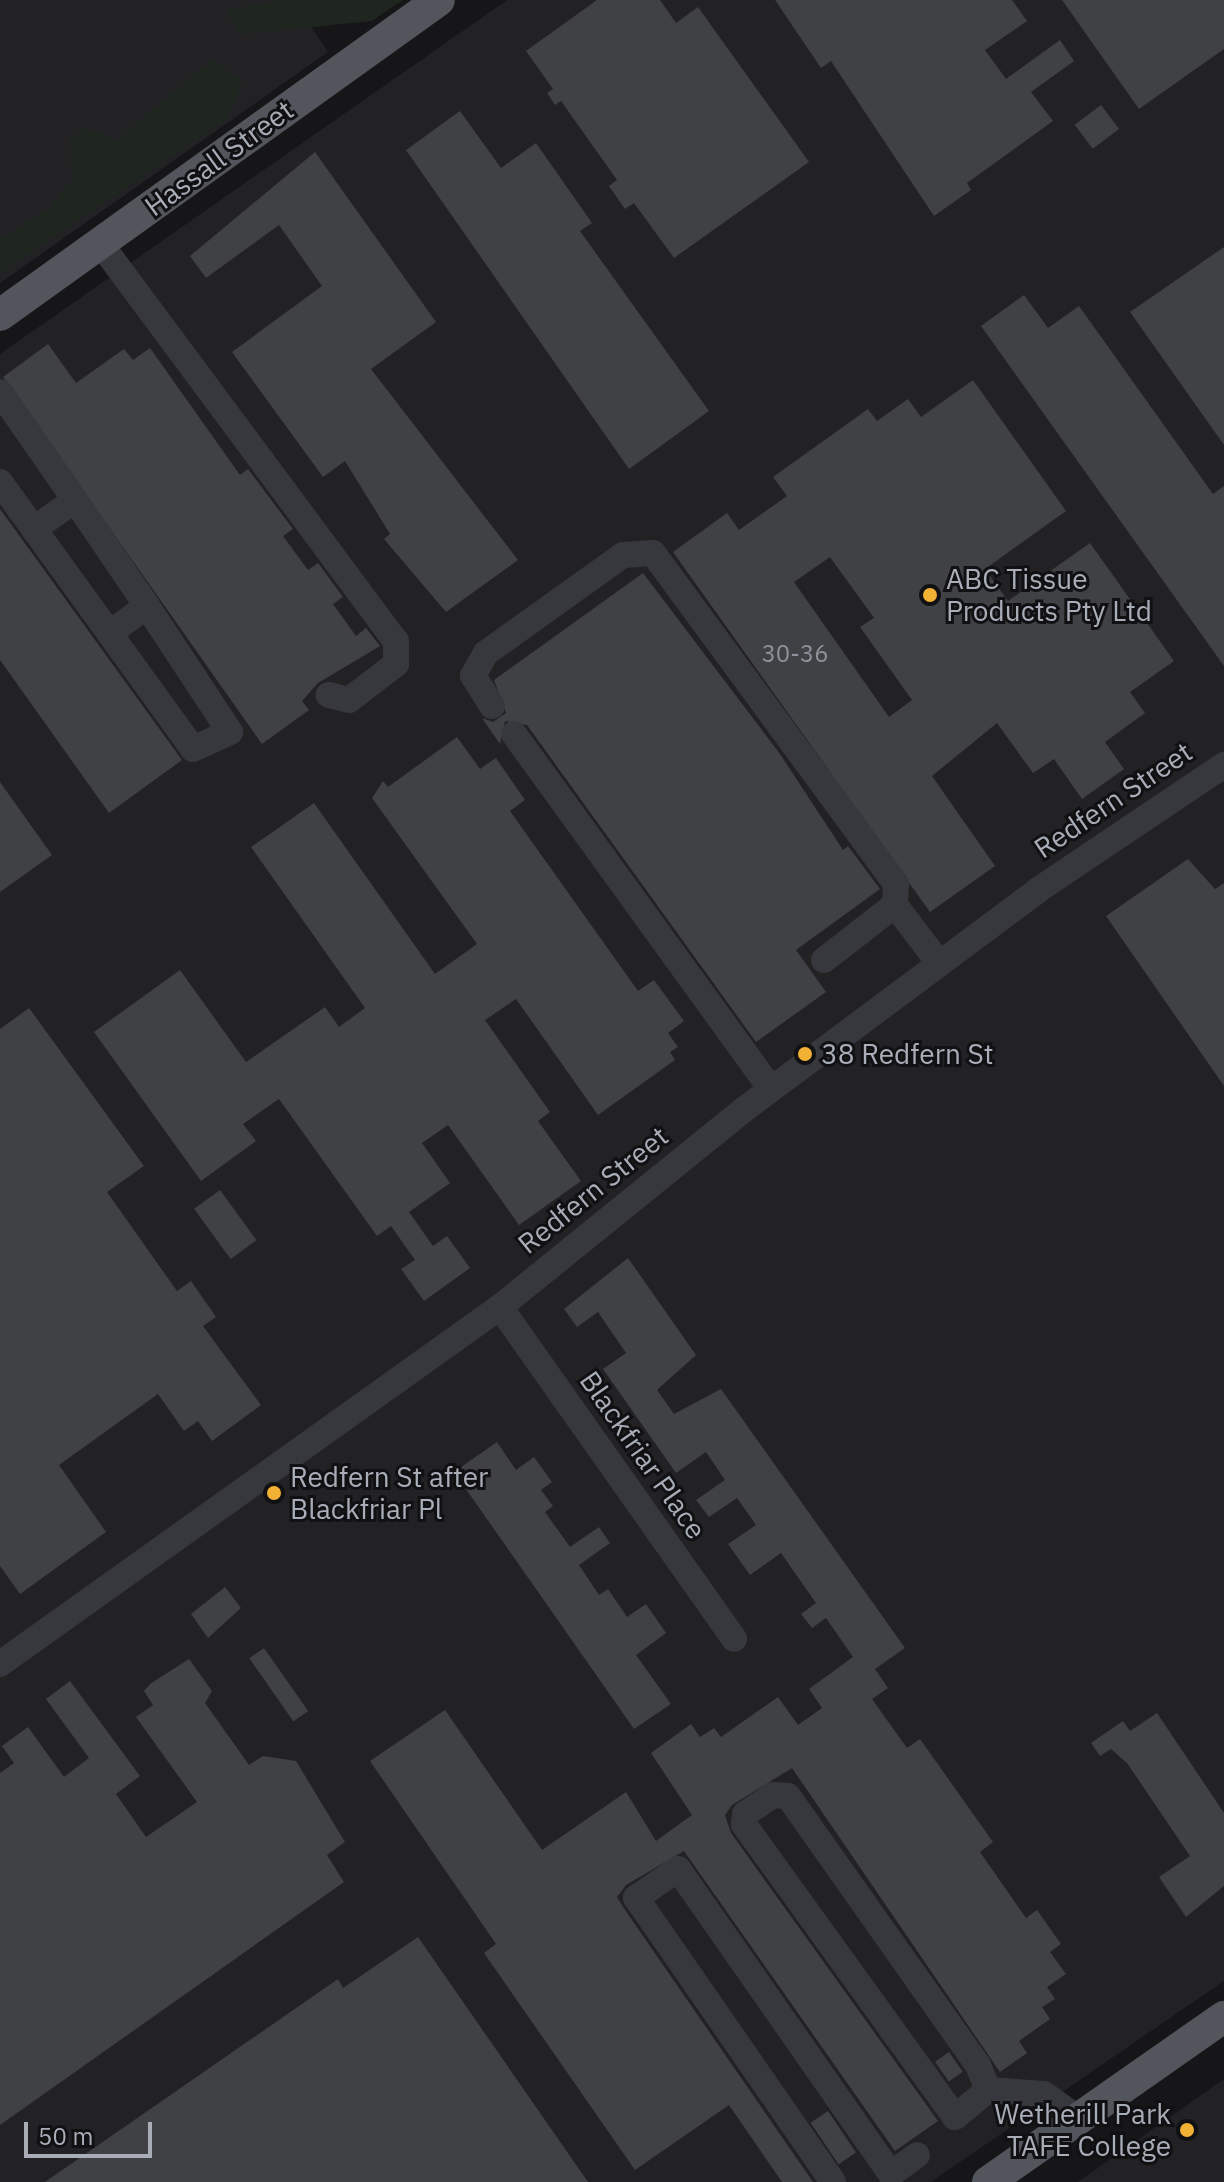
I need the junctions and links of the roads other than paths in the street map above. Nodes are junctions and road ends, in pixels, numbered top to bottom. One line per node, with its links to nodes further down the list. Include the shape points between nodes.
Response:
1 (439, 0): 2 (main road, Hassall Street)
2 (100, 243): 3 (main road, Hassall Street); 10 (street, via 396,641 396,664 349,700)
3 (0, 315)
4 (0, 392): 6 (street)
5 (0, 482): 7 (street)
6 (75, 500): 7 (street); 8 (street)
7 (34, 529): 9 (street)
8 (147, 606): 9 (street); 9 (street, via 228,719 225,737 193,749)
9 (110, 633)
10 (329, 695)
11 (492, 706): 14 (street, via 473,676 486,653 623,555 653,553 896,884)
12 (514, 734): 17 (street)
13 (1224, 765): 16 (street, Redfern Street)
14 (895, 905): 15 (street); 16 (street)
15 (824, 960)
16 (939, 963): 17 (street, Redfern Street)
17 (771, 1089): 18 (street, Redfern Street)
18 (500, 1307): 19 (street, Blackfriar Place); 20 (street, Redfern Street)
19 (734, 1639)
20 (0, 1664)
21 (1224, 2017): 24 (main road)
22 (1224, 2043): 29 (main road)
23 (988, 2090): 23 (street, via 978,2065 788,1796 773,1795 745,1814 744,1824 955,2117); 24 (street, via 1044,2094)
24 (1079, 2119): 28 (main road)
25 (917, 2155): 26 (street)
26 (884, 2178): 27 (street, via 678,1869 636,1898)
27 (833, 2182)
28 (988, 2182)
29 (1027, 2182)

